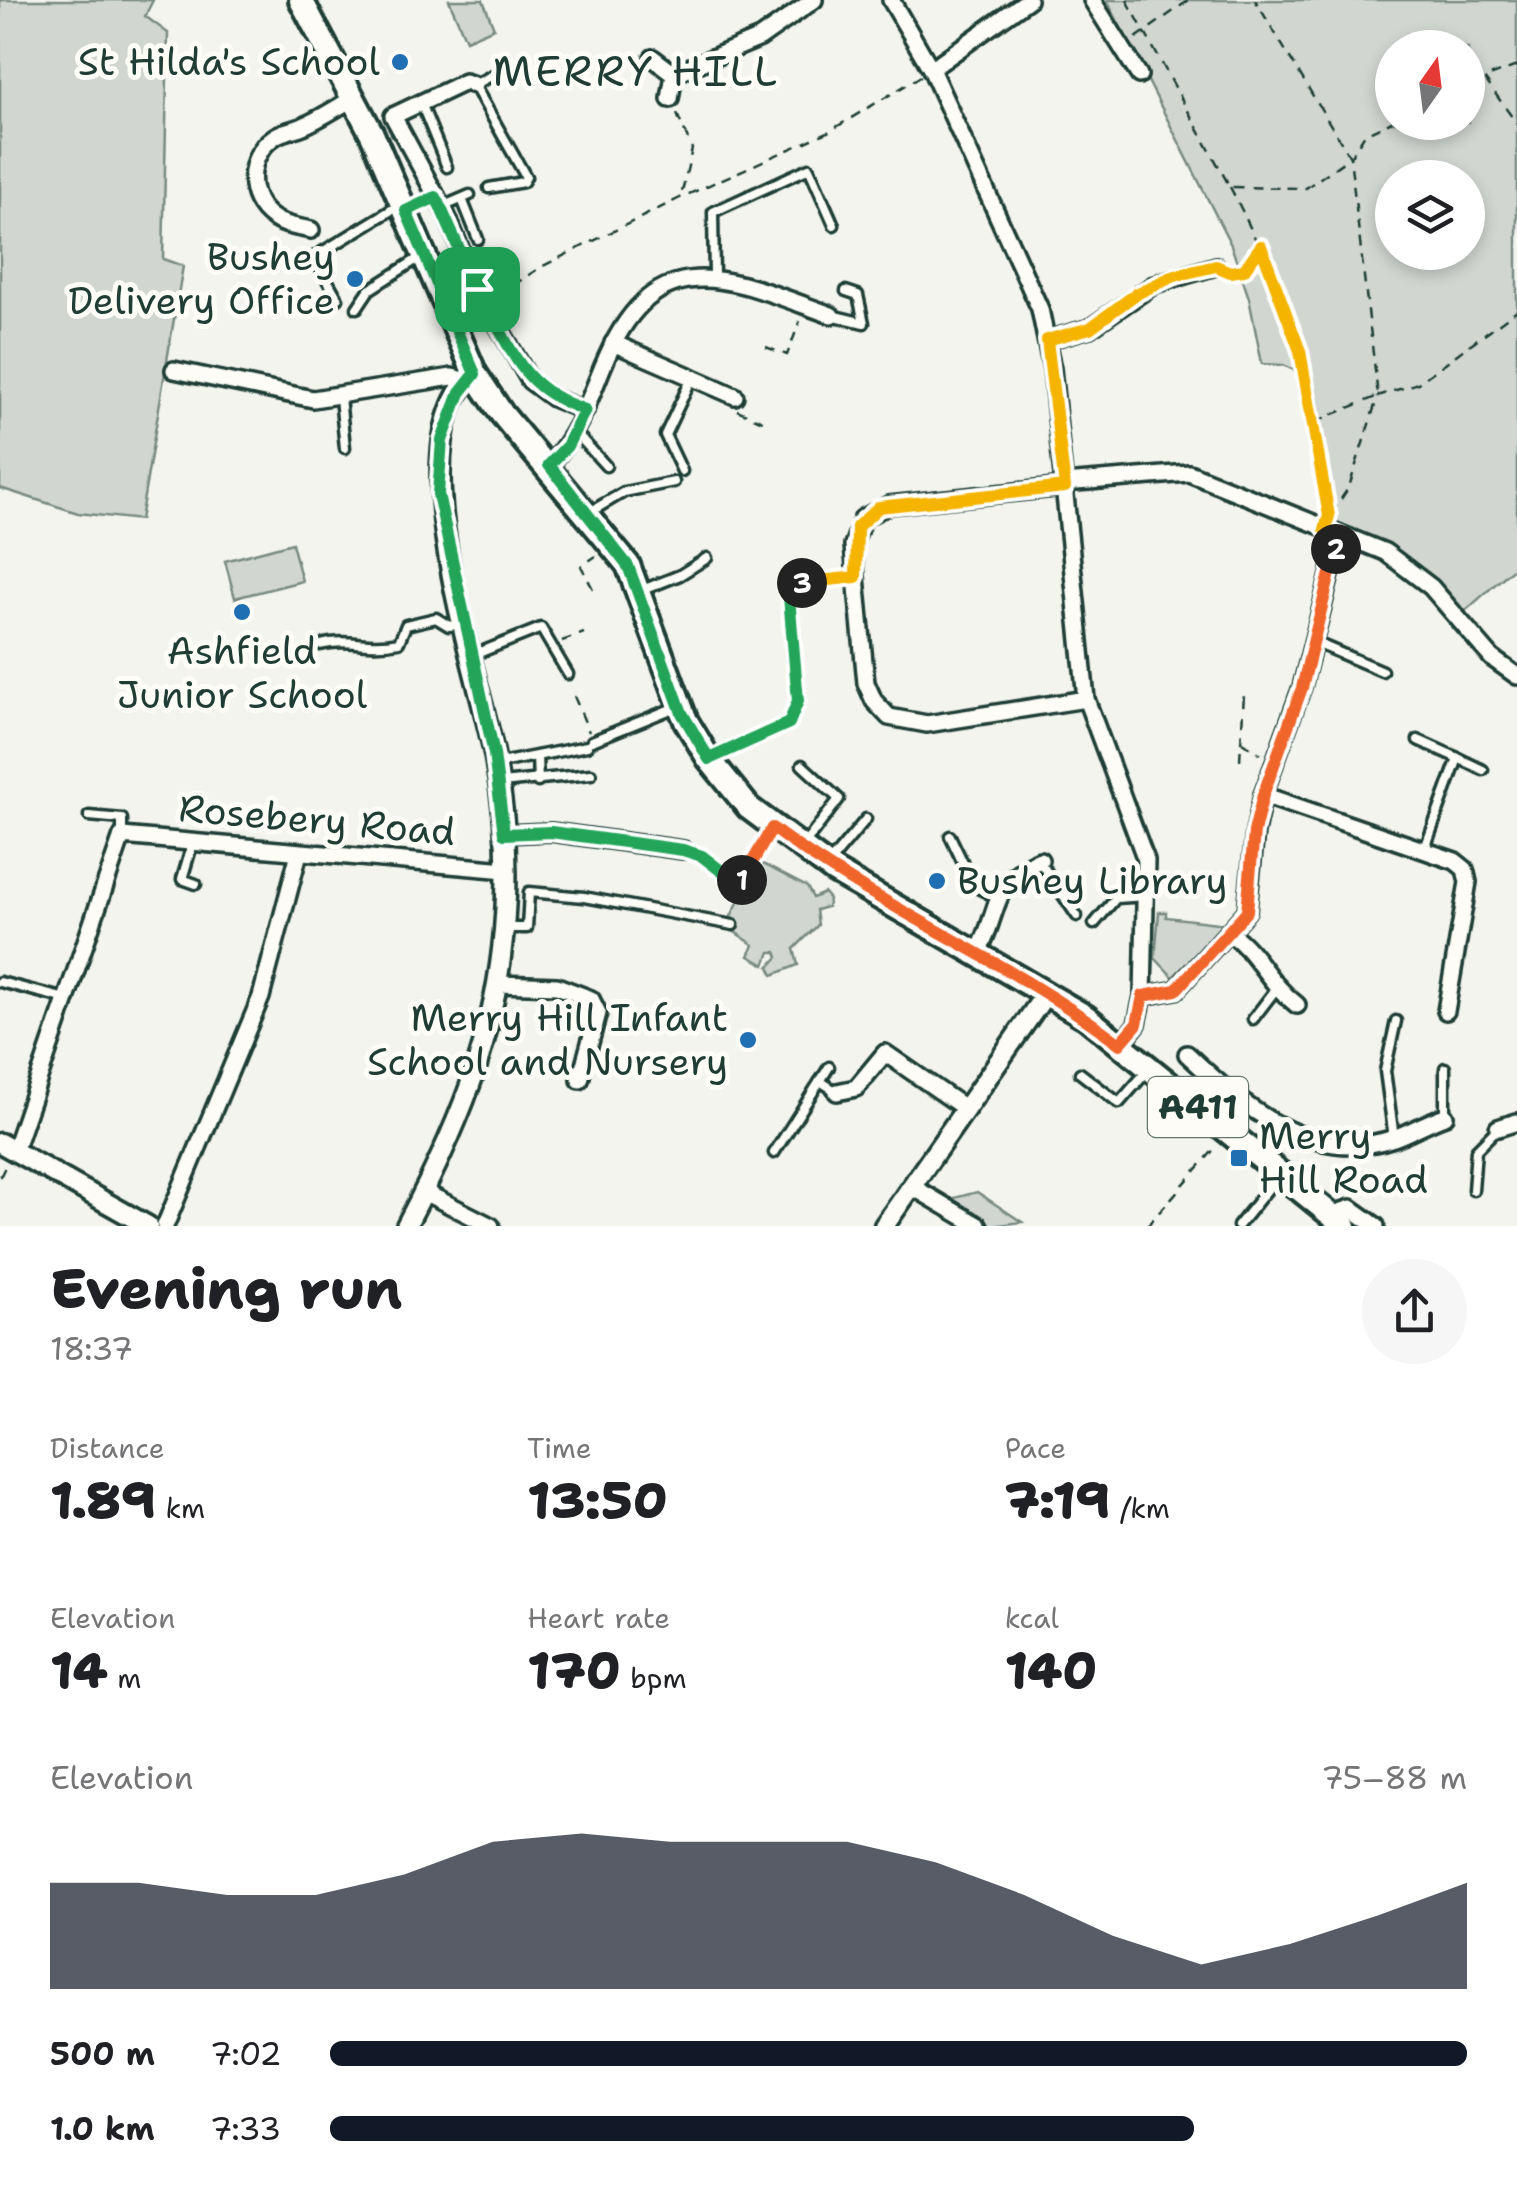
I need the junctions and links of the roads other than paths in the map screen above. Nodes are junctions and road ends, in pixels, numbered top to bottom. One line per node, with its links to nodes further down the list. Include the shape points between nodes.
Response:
1 (814, 0): 9 (street, via 760,38)
2 (890, 0): 8 (street)
3 (1092, 0): 10 (street)
4 (1018, 3): 8 (street)
5 (309, 4): 12 (main road, A411)
6 (653, 58): 9 (street)
7 (512, 65): 11 (lane)
8 (931, 69): 29 (street, via 1028,278)
9 (674, 74): 13 (street)
10 (1139, 75)
11 (474, 85): 14 (street, via 466,82); 16 (lane, via 526,177)
12 (352, 99): 18 (main road, A411); 20 (street, via 276,134 254,165 252,188 263,210)
13 (670, 99)
14 (421, 103): 15 (lane); 17 (street, via 392,116)
15 (447, 167)
16 (489, 188)
17 (439, 202): 18 (street); 21 (lane, via 466,197); 36 (street, via 477,289 530,382)
18 (404, 207): 22 (main road, A411); 26 (lane, via 314,257)
19 (834, 225): 24 (lane, via 809,168 713,212)
20 (311, 230)
21 (478, 239)
22 (425, 255): 27 (lane, via 369,290); 32 (main road, A411)
23 (1216, 266): 29 (street, via 1164,280 1090,328)
24 (714, 276): 28 (street); 30 (street, via 689,279 651,297)
25 (846, 291): 28 (lane, via 858,295 864,323)
26 (338, 299)
27 (357, 308)
28 (832, 315)
29 (1047, 340): 43 (street)
30 (612, 343): 33 (street); 36 (street)
31 (174, 370): 35 (street, via 296,397)
32 (471, 378): 35 (street); 39 (main road, A411); 48 (street, via 442,440 438,476)
33 (692, 378): 34 (street); 41 (lane, via 665,435)
34 (734, 396)
35 (340, 397): 38 (lane)
36 (585, 410): 37 (street)
37 (576, 433): 39 (street); 40 (lane)
38 (345, 448)
39 (549, 465): 44 (main road, A411)
40 (606, 466)
41 (682, 471)
42 (674, 482): 44 (lane, via 624,492)
43 (1064, 485): 45 (street, via 1190,472); 55 (street); 55 (street, via 879,507 857,527 866,683 889,717 927,724)
44 (588, 513): 47 (main road, A411)
45 (1340, 536): 49 (street); 54 (street, via 1406,566)
46 (706, 558): 47 (lane)
47 (640, 591): 56 (main road, A411)
48 (464, 623): 50 (lane, via 449,626 436,618 406,625 398,642 369,648 342,640); 51 (street)
49 (1314, 642): 52 (lane); 65 (street)
50 (320, 645)
51 (472, 656): 53 (lane, via 541,628); 62 (street)
52 (1382, 670)
53 (568, 674)
54 (1517, 676)
55 (1086, 699): 80 (street, via 1146,860)
56 (679, 705): 58 (lane, via 590,743); 72 (main road, A411, via 709,759 749,808)
57 (1418, 740): 59 (lane)
58 (536, 756): 62 (lane); 64 (lane)
59 (1458, 758): 61 (lane); 74 (lane)
60 (802, 765): 72 (lane, via 840,799)
61 (1484, 770)
62 (497, 774): 64 (lane); 68 (street)
63 (591, 774): 64 (lane)
64 (538, 782)
65 (1263, 795): 74 (street); 86 (street, via 1250,903)
66 (89, 816): 69 (lane, via 122,820)
67 (866, 819): 77 (lane)
68 (504, 834): 73 (street, via 551,832); 78 (street)
69 (122, 836): 71 (street, Rosebery Road); 93 (street)
70 (950, 836): 81 (lane, via 974,886)
71 (194, 842): 75 (street, Rosebery Road); 79 (lane, via 182,879)
72 (800, 849): 77 (main road, A411)
73 (683, 850)
74 (1424, 851): 95 (street, via 1455,861 1468,876)
75 (300, 853): 78 (street, Rosebery Road); 122 (street, via 261,996)
76 (1040, 860): 81 (street, via 1006,878); 82 (lane)
77 (827, 866): 87 (main road, A411)
78 (506, 870): 85 (street)
79 (196, 884)
80 (1148, 896): 83 (lane, via 1116,898); 92 (street)
81 (998, 898): 87 (street, via 993,926)
82 (1077, 916)
83 (1094, 924)
84 (733, 925): 85 (lane, via 529,892 526,928)
85 (504, 928): 89 (street)
86 (1231, 934): 90 (street); 92 (street, via 1176,990)
87 (978, 952): 91 (main road, A411)
88 (1, 983): 93 (lane)
89 (498, 984): 104 (street, via 557,986 590,998 598,1013); 119 (street, via 472,1090)
90 (1276, 989): 94 (street); 96 (lane)
91 (1047, 992): 98 (main road, A411); 108 (street)
92 (1143, 996): 98 (street, via 1137,1024)
93 (66, 1000): 114 (street)
94 (1297, 1004)
95 (1446, 1011)
96 (1252, 1019)
97 (1396, 1020): 113 (lane, via 1385,1071)
98 (1120, 1044): 101 (main road, A411)
99 (1186, 1054): 106 (street)
100 (828, 1067): 105 (lane)
101 (1151, 1068): 103 (lane, via 1120,1104); 109 (main road, A411)
102 (1444, 1068): 110 (lane)
103 (1080, 1073)
104 (580, 1080)
105 (819, 1083): 107 (lane); 115 (lane)
106 (1219, 1084): 109 (street); 113 (street, via 1278,1128 1307,1138 1364,1144)
107 (838, 1092): 108 (street, via 856,1088 885,1054)
108 (966, 1109): 117 (street)
109 (1200, 1109): 116 (main road, A411)
110 (1444, 1116): 113 (street)
111 (1517, 1122): 112 (street)
112 (1498, 1128): 118 (lane, via 1476,1150)
113 (1394, 1138)
114 (7, 1147): 121 (street)
115 (774, 1152)
116 (1280, 1174): 120 (main road, A411); 127 (lane)
117 (912, 1186): 125 (street); 126 (street)
118 (1473, 1190)
119 (424, 1192): 123 (street); 124 (street)
120 (1338, 1221): 128 (street, via 1351,1208)
121 (148, 1226)
122 (164, 1226)
123 (406, 1226)
124 (490, 1226)
125 (884, 1226)
126 (979, 1226)
127 (1238, 1226)
128 (1376, 1226)

